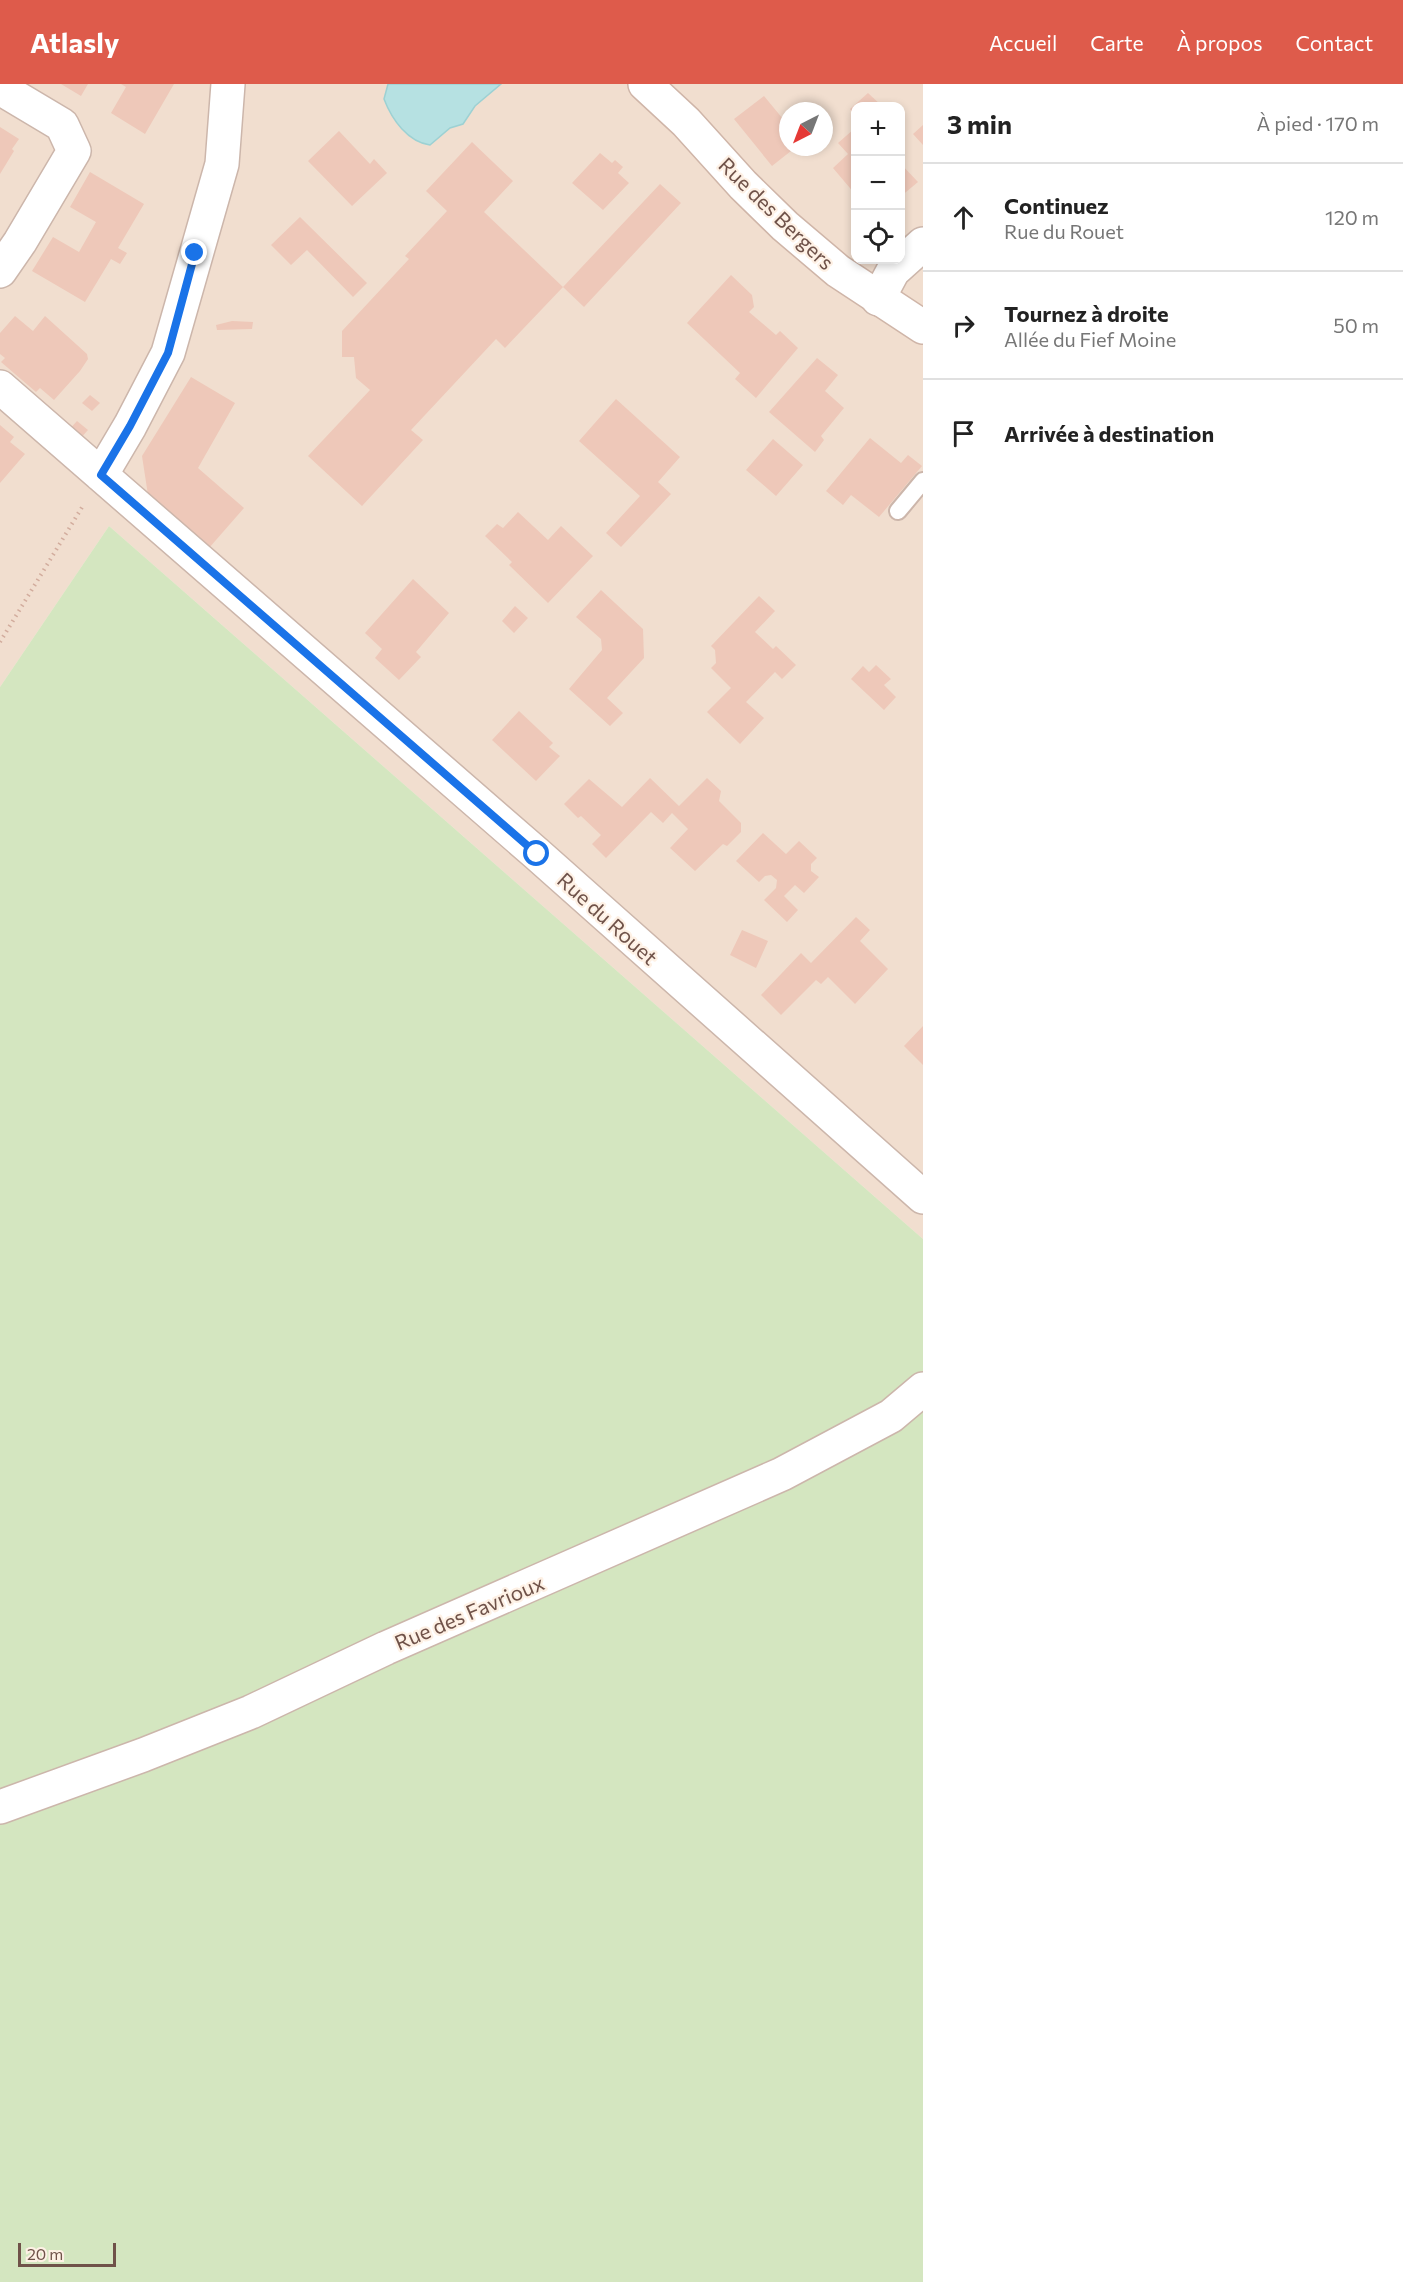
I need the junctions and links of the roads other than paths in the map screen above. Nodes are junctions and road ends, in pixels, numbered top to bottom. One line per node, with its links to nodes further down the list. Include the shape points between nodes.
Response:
1 (228, 84): 9 (street, via 222,164 168,353)
2 (645, 84): 6 (street, Rue des Bergers, via 785,226)
3 (0, 88): 5 (street, via 62,125 74,151)
4 (923, 244): 6 (street, via 893,272)
5 (0, 271)
6 (878, 299): 7 (street, Rue des Bergers)
7 (923, 327)
8 (0, 387): 9 (street, Rue du Rouet)
9 (101, 475): 12 (street, Rue du Rouet)
10 (923, 481): 11 (lane)
11 (898, 512)
12 (923, 1197)
13 (923, 1389): 14 (street, Rue des Favrioux, via 891,1416 782,1474 250,1712)
14 (0, 1807)

